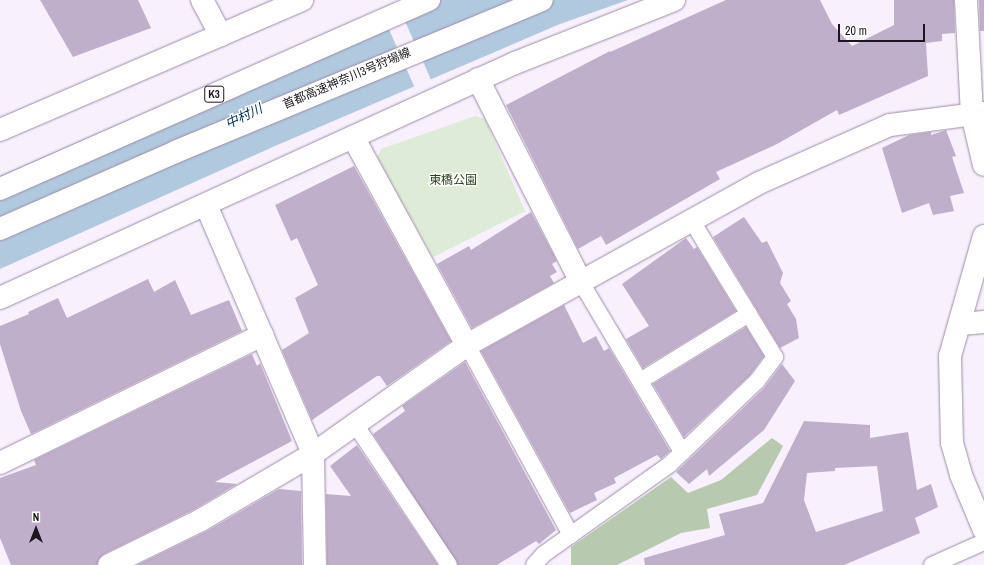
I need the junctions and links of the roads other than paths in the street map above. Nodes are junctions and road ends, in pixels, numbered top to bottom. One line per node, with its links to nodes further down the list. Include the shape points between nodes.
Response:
1 (202, 0): 7 (main road)
2 (302, 0): 7 (main road)
3 (429, 0): 14 (main road, K3)
4 (542, 0): 17 (main road, 首都高速神奈川3号狩場線, via 183,149)
5 (674, 0): 9 (main road)
6 (966, 0): 8 (main road)
7 (221, 35): 11 (main road)
8 (976, 42): 10 (main road)
9 (478, 80): 12 (main road); 19 (main road)
10 (978, 113): 13 (main road); 16 (main road, via 890,125 758,183)
11 (0, 130)
12 (353, 137): 15 (main road); 25 (main road)
13 (984, 165)
14 (0, 190)
15 (206, 205): 20 (main road); 24 (main road)
16 (692, 222): 19 (main road); 21 (lane)
17 (0, 229)
18 (984, 236): 23 (main road)
19 (582, 284): 25 (main road); 26 (lane)
20 (0, 298)
21 (749, 314): 26 (lane); 28 (lane, via 776,357 757,381)
22 (984, 322): 23 (main road)
23 (961, 324): 31 (main road, via 950,356 952,443 961,475)
24 (262, 335): 29 (main road); 30 (main road)
25 (467, 345): 27 (main road); 32 (lane)
26 (640, 381): 28 (lane)
27 (355, 424): 29 (main road); 36 (lane)
28 (682, 452): 32 (lane, via 669,465)
29 (313, 454): 34 (main road, via 201,520); 35 (main road)
30 (0, 463)
31 (984, 530)
32 (571, 535): 37 (lane)
33 (984, 542): 38 (lane)
34 (109, 565)
35 (315, 565)
36 (449, 565)
37 (534, 565)
38 (932, 565)

